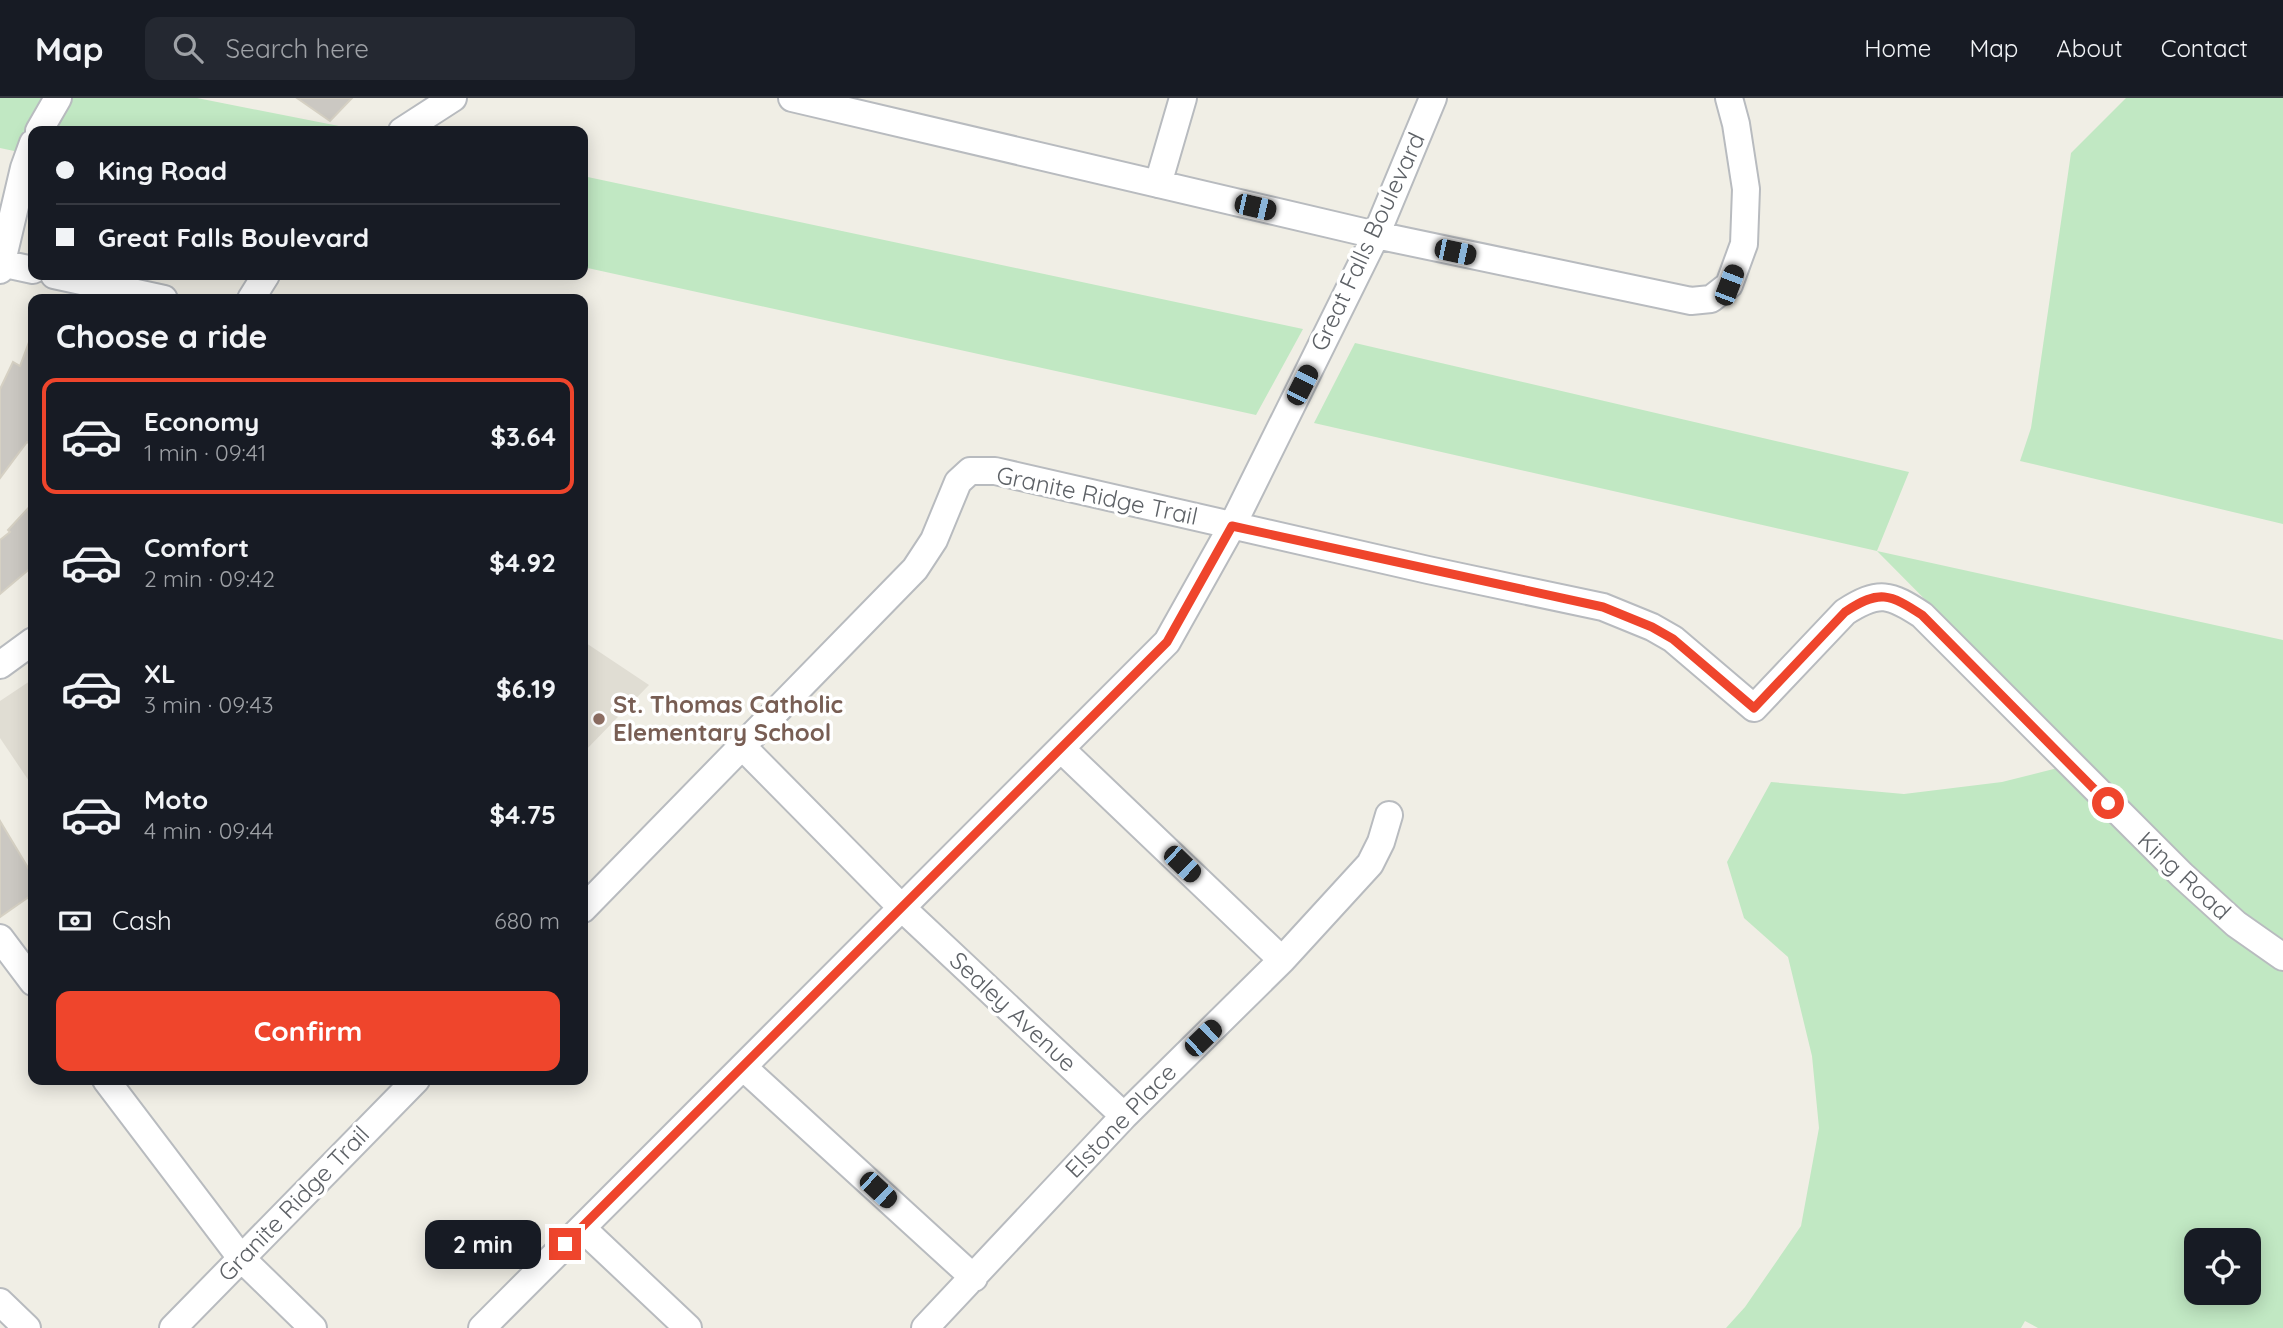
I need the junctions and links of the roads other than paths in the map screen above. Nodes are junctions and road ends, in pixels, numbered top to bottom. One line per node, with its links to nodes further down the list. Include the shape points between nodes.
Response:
1 (58, 98): 8 (street)
2 (453, 98): 9 (street)
3 (792, 98): 7 (street)
4 (1183, 98): 11 (street)
5 (1433, 98): 12 (street, Great Falls Boulevard)
6 (1729, 98): 12 (street, via 1746,189 1744,244 1729,285 1711,299 1691,301)
7 (880, 108): 11 (street)
8 (42, 126)
9 (410, 126)
10 (28, 157): 13 (street)
11 (1158, 184): 12 (street)
12 (1376, 235): 17 (street, Great Falls Boulevard)
13 (0, 265): 14 (street)
14 (28, 269)
15 (77, 280): 16 (street)
16 (141, 294)
17 (1232, 526): 18 (street, Granite Ridge Trail, via 1603,607 1673,639 1754,708 1845,612); 21 (street, Granite Ridge Trail, via 995,471 970,471 958,482 934,540 915,569); 22 (street, Great Falls Boulevard, via 1167,642)
18 (1875, 597): 27 (street, King Road, via 1895,597 1922,615 2182,875 2236,924)
19 (28, 645): 20 (street)
20 (0, 665)
21 (742, 746): 24 (street, Granite Ridge Trail); 25 (street)
22 (1061, 748): 25 (street, Great Falls Boulevard); 28 (street)
23 (1389, 815): 28 (street, Elstone Place, via 1370,864)
24 (588, 904)
25 (902, 908): 30 (street, Great Falls Boulevard); 33 (street, Sealey Avenue)
26 (0, 939): 29 (street)
27 (2283, 957)
28 (1282, 960): 33 (street, Elstone Place)
29 (28, 975)
30 (743, 1067): 34 (street, Great Falls Boulevard); 36 (street)
31 (110, 1085): 35 (street)
32 (411, 1085): 35 (street, Granite Ridge Trail)
33 (1124, 1116): 36 (street, Elstone Place)
34 (582, 1228): 41 (street, Great Falls Boulevard); 42 (street)
35 (242, 1258): 39 (street, Granite Ridge Trail); 40 (street)
36 (974, 1278): 43 (street, Elstone Place)
37 (0, 1302): 38 (street)
38 (27, 1328)
39 (173, 1328)
40 (313, 1328)
41 (482, 1328)
42 (688, 1328)
43 (925, 1328)

